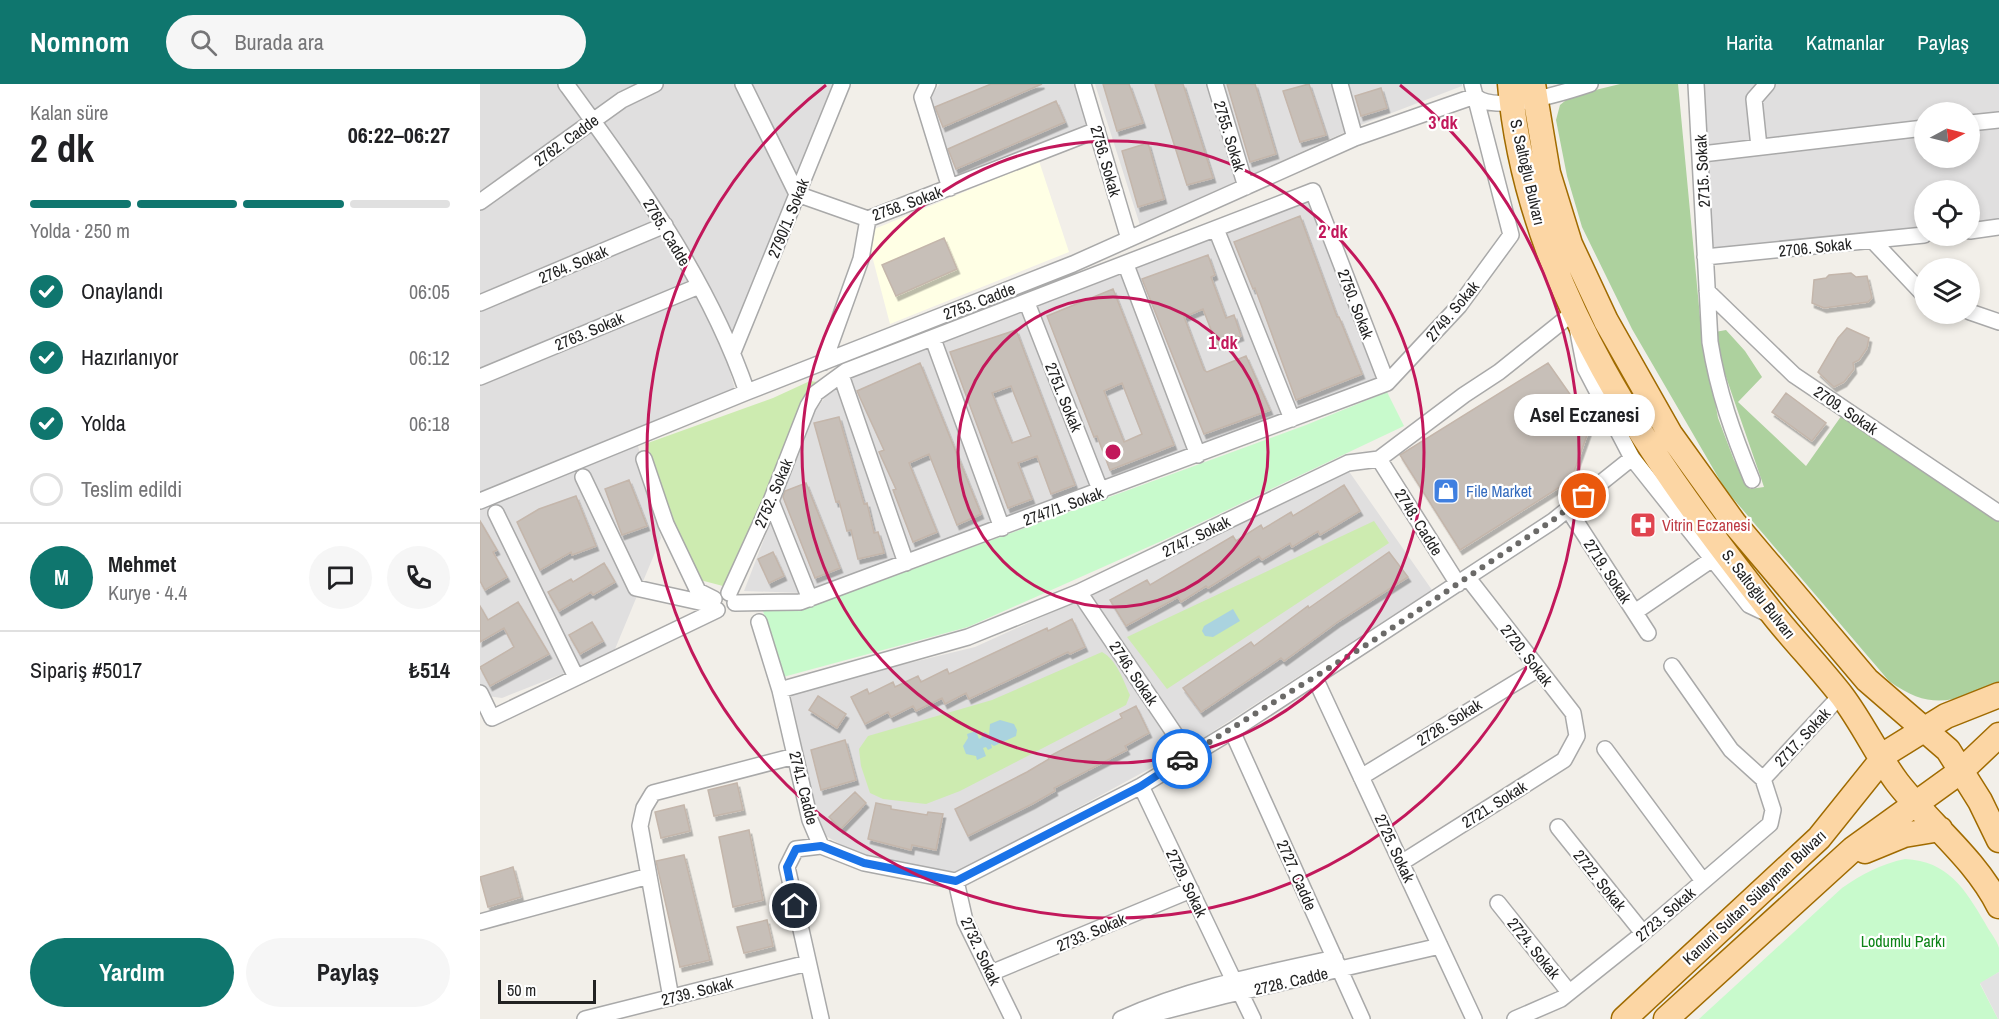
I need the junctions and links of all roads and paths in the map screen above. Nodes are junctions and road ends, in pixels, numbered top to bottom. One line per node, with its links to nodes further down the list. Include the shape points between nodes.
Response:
1 (566, 84): 15 (street, 2765. Cadde)
2 (655, 84): 15 (street, 2762. Cadde)
3 (743, 84): 24 (street)
4 (842, 84): 24 (street, 2790/1. Sokak)
5 (1083, 84): 18 (street, 2756. Sokak)
6 (1215, 84): 22 (street, 2755. Sokak)
7 (1340, 84): 19 (street)
8 (1590, 84): 13 (street)
9 (1696, 84): 21 (street, 2715. Sokak)
10 (1767, 84): 20 (street, via 1754,99)
11 (1476, 88): 13 (street, via 1486,103); 19 (street, 2753. Cadde); 49 (street, 2749. Sokak, via 1511,235 1460,306)
12 (925, 90): 23 (street)
13 (1522, 92): 41 (main road, S. Saltoğlu Bulvarı, via 1520,151 1539,222); 84 (main road, S. Saltoğlu Bulvarı, via 1570,244 1597,303 1670,434 1734,523 1867,680)
14 (1999, 120): 16 (street)
15 (592, 121): 25 (street, 2762. Cadde); 27 (street, 2765. Cadde)
16 (1980, 122)
17 (1914, 129): 20 (street)
18 (1097, 130): 23 (street, 2758. Sokak); 32 (street, 2756. Sokak)
19 (1355, 138): 22 (street, 2753. Cadde)
20 (1759, 147): 21 (street)
21 (1702, 154): 34 (street, 2715. Sokak)
22 (1246, 187): 32 (street, 2753. Cadde)
23 (950, 188): 26 (street, 2758. Sokak)
24 (797, 194): 26 (street, 2758. Sokak); 45 (street, 2790/1. Sokak)
25 (480, 202)
26 (868, 219): 46 (street, via 861,259)
27 (665, 225): 37 (street, 2765. Cadde); 39 (street, 2764. Sokak)
28 (1999, 227): 30 (street)
29 (1216, 229): 35 (street); 49 (street, 2750. Sokak, via 1313,191); 51 (street)
30 (1980, 230)
31 (1914, 237): 33 (street, 2706. Sokak)
32 (1129, 239): 46 (street, 2753. Cadde)
33 (1873, 241): 34 (street, 2706. Sokak); 36 (street)
34 (1705, 257): 38 (street, 2715. Sokak)
35 (1125, 265): 40 (street); 52 (street)
36 (1914, 284)
37 (699, 286): 45 (street, 2765. Cadde); 48 (street, 2763. Sokak)
38 (1707, 291): 57 (street, 2715. Sokak, via 1717,384); 63 (street, 2709. Sokak, via 1794,375)
39 (480, 303)
40 (1027, 303): 44 (street); 58 (street, 2751. Sokak)
41 (1574, 312): 53 (street, via 1585,368); 55 (street, 2747. Sokak); 73 (main road, S. Saltoğlu Bulvarı, via 1676,485)
42 (1980, 315): 43 (street)
43 (1999, 322)
44 (933, 339): 47 (street); 64 (street)
45 (733, 352): 50 (street, 2765. Cadde)
46 (824, 362): 50 (street, 2753. Cadde)
47 (841, 375): 60 (street, 2752. Sokak, via 816,393 808,406); 66 (street)
48 (480, 377)
49 (1387, 383): 51 (street, 2747/1. Sokak)
50 (747, 392): 59 (street, 2753. Cadde)
51 (1292, 419): 52 (street, 2747/1. Sokak)
52 (1198, 455): 58 (street, 2747/1. Sokak)
53 (1632, 458): 61 (street); 65 (street)
54 (644, 459): 71 (street, via 666,524 698,591)
55 (1379, 459): 67 (street, 2748. Cadde); 68 (street, 2747. Sokak, via 1348,463)
56 (583, 477): 71 (street, via 636,588)
57 (1752, 480)
58 (1101, 492): 64 (street, 2747/1. Sokak)
59 (480, 501)
60 (771, 501): 69 (street, 2752. Sokak); 70 (street)
61 (1568, 509): 67 (street); 72 (street, 2719. Sokak)
62 (496, 513): 78 (street)
63 (1999, 513)
64 (1002, 528): 66 (street, 2747/1. Sokak)
65 (1711, 560): 72 (street); 73 (street, via 1749,605)
66 (906, 563): 70 (street, 2747/1. Sokak)
67 (1463, 581): 77 (street, 2720. Sokak); 79 (street)
68 (1079, 592): 80 (street, 2747. Sokak, via 968,637); 89 (street, 2746. Sokak)
69 (732, 598): 70 (street, 2747/1. Sokak, via 800,602); 71 (street, via 727,612)
70 (810, 599)
71 (715, 604): 78 (street, via 678,631)
72 (1635, 612): 75 (street, 2719. Sokak)
73 (1777, 618): 82 (main road, S. Saltoğlu Bulvarı)
74 (759, 622): 80 (street, 2741. Cadde)
75 (1648, 633)
76 (1672, 666): 94 (street, via 1731,750)
77 (1538, 669): 87 (street, 2720. Sokak, via 1573,713); 93 (street, 2726. Sokak)
78 (576, 677): 81 (street, via 492,718)
79 (1315, 678): 85 (street); 93 (street, 2725. Sokak)
80 (780, 690): 90 (street, 2741. Cadde)
81 (480, 693)
82 (1841, 695): 91 (main road, S. Saltoğlu Bulvarı); 94 (street, 2717. Sokak)
83 (1999, 695): 84 (main road, Kanuni Sultan Süleyman Bulvarı)
84 (1923, 728): 91 (main road, Kanuni Sultan Süleyman Bulvarı); 92 (main road, S. Saltoğlu Bulvarı, via 1948,750)
85 (1232, 731): 89 (street); 113 (street, 2727. Cadde)
86 (1999, 735): 92 (main road, Kanuni Sultan Süleyman Bulvarı)
87 (1577, 736): 101 (street, 2721. Sokak, via 1564,760)
88 (1605, 749): 105 (street)
89 (1189, 755): 95 (street)
90 (795, 756): 100 (street, 2741. Cadde, via 810,820); 103 (street, via 653,793 640,826)
91 (1881, 759): 96 (main road, S. Saltoğlu Bulvarı); 127 (main road, Kanuni Sultan Süleyman Bulvarı, via 1818,838)
92 (1961, 771): 96 (main road, Kanuni Sultan Süleyman Bulvarı); 99 (main road, S. Saltoğlu Bulvarı)
93 (1361, 777): 101 (street, 2725. Sokak)
94 (1763, 779): 105 (street, 2723. Sokak, via 1773,810 1770,824)
95 (1141, 786): 104 (street); 106 (street, 2729. Sokak)
96 (1915, 804): 98 (main road, S. Saltoğlu Bulvarı); 102 (main road, Kanuni Sultan Süleyman Bulvarı)
97 (1558, 827): 110 (street, 2722. Sokak)
98 (1940, 829): 102 (main road, via 1883,842); 108 (main road, S. Saltoğlu Bulvarı, via 1986,880)
99 (1999, 840)
100 (821, 846): 104 (street, 2741. Cadde, via 864,863); 112 (street, via 796,849 787,867)
101 (1401, 863): 111 (street, 2725. Sokak)
102 (1833, 867): 128 (main road, Kanuni Sultan Süleyman Bulvarı)
103 (648, 876): 109 (street); 117 (street)
104 (956, 881): 114 (street, 2732. Sokak, via 965,921)
105 (1703, 881): 110 (street, 2723. Sokak)
106 (1191, 890): 114 (street, 2733. Sokak); 115 (street, 2729. Sokak)
107 (1498, 903): 116 (street, 2724. Sokak)
108 (1999, 906)
109 (480, 922)
110 (1643, 933): 116 (street, 2723. Sokak)
111 (1440, 946): 113 (street, 2728. Cadde); 125 (street, 2725. Sokak)
112 (808, 963): 117 (street, 2739. Sokak); 119 (street)
113 (1337, 964): 115 (street, 2728. Cadde); 124 (street, 2727. Cadde)
114 (991, 973): 120 (street, 2732. Sokak)
115 (1237, 986): 121 (street, 2728. Cadde, via 1168,999); 122 (street, 2728. Cadde); 123 (street, 2729. Sokak)
116 (1569, 993): 126 (street, 2723. Sokak)
117 (670, 998): 118 (street, 2739. Sokak)
118 (585, 1019)
119 (820, 1019)
120 (1013, 1019)
121 (1121, 1019)
122 (1144, 1019)
123 (1253, 1019)
124 (1362, 1019)
125 (1474, 1019)
126 (1515, 1019)
127 (1624, 1019)
128 (1666, 1019)

